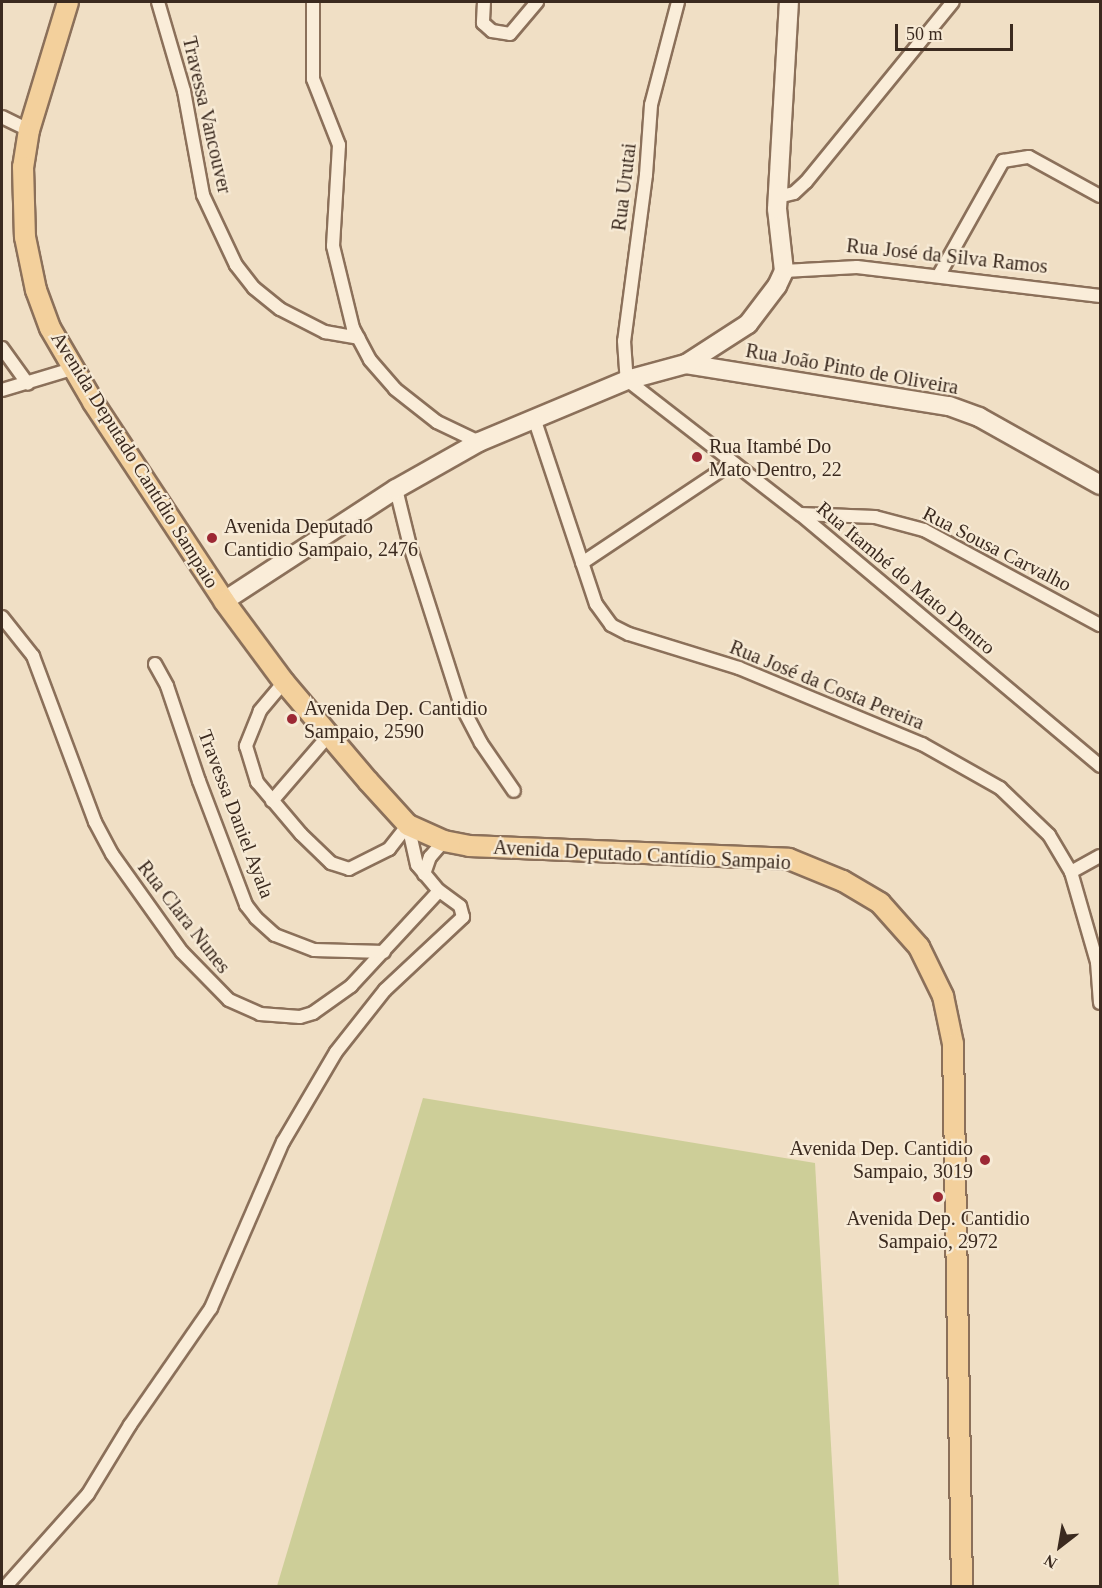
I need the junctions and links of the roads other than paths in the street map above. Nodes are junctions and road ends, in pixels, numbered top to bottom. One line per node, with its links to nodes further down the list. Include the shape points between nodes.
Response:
1 (68, 2): 10 (main road, Avenida Deputado Cantídio Sampaio)
2 (158, 2): 16 (street, Travessa Vancouver, via 184,91 203,195 236,265 254,288 280,309 325,332)
3 (313, 2): 16 (street, via 313,79 339,145 332,208 334,256)
4 (484, 2): 5 (street, via 483,22 492,31 510,34)
5 (537, 2)
6 (678, 2): 20 (street, Rua Urutai, via 651,105 646,176 624,341)
7 (789, 2): 12 (street)
8 (953, 2): 12 (street, via 806,182 794,193)
9 (2, 117): 10 (street)
10 (29, 130): 19 (main road, Avenida Deputado Cantídio Sampaio, via 22,194 25,237 36,290 50,328)
11 (1101, 196): 14 (street, via 1029,157 1011,157 992,175)
12 (778, 197): 13 (street)
13 (786, 271): 14 (street, Rua José da Silva Ramos, via 857,267); 18 (street, via 743,328)
14 (939, 274): 15 (street, Rua José da Silva Ramos)
15 (1101, 296)
16 (358, 338): 24 (street, via 386,381 411,403 446,428)
17 (2, 348): 21 (street)
18 (686, 364): 20 (street); 26 (street, Rua João Pinto de Oliveira, via 949,406 979,417)
19 (72, 369): 21 (street); 30 (main road, Avenida Deputado Cantídio Sampaio)
20 (627, 380): 23 (street); 25 (street, Rua Itambé do Mato Dentro)
21 (28, 384): 22 (street)
22 (2, 390)
23 (534, 418): 24 (street); 29 (street, Rua José da Costa Pereira)
24 (479, 442): 27 (street)
25 (732, 463): 28 (street, Rua Itambé do Mato Dentro); 29 (street)
26 (1101, 485)
27 (396, 489): 30 (street); 37 (street, via 460,704)
28 (800, 514): 32 (street, Rua Sousa Carvalho, via 875,517 924,530); 36 (street, Rua Itambé do Mato Dentro)
29 (582, 563): 42 (street, Rua José da Costa Pereira, via 596,604 620,630 739,668 957,762 1000,788 1036,820)
30 (224, 601): 34 (main road, Avenida Deputado Cantídio Sampaio)
31 (2, 617): 45 (street, Rua Clara Nunes, via 33,656 95,822 112,854 182,952 220,993 260,1014 300,1017 331,1004)
32 (1101, 625)
33 (154, 664): 45 (street, Travessa Daniel Ayala, via 167,686 242,895 256,918 274,935 314,950)
34 (284, 682): 35 (main road, Avenida Deputado Cantídio Sampaio); 38 (street, via 260,711 246,746 257,782)
35 (329, 735): 38 (street); 39 (main road, Avenida Deputado Cantídio Sampaio)
36 (1101, 766)
37 (514, 790)
38 (272, 801): 39 (street, via 313,846 343,868 357,868 372,861 389,849)
39 (408, 825): 40 (main road, Avenida Deputado Cantídio Sampaio); 43 (street, Avenida Deputado Cantídio Sampaio, via 417,865)
40 (444, 841): 43 (street, via 430,857); 49 (main road, Avenida Deputado Cantídio Sampaio, via 469,846 789,859 843,880 880,903 919,947 943,996 953,1044)
41 (1101, 856): 42 (street)
42 (1071, 872): 46 (street, Rua José da Costa Pereira)
43 (424, 874): 44 (street, Avenida Deputado Cantídio Sampaio)
44 (439, 891): 45 (street, Rua Clara Nunes); 48 (street, Avenida Deputado Cantídio Sampaio, via 464,911 459,924 385,990 320,1078 283,1142 211,1308 130,1425 88,1494)
45 (384, 952)
46 (1100, 980): 47 (street, Rua José da Costa Pereira)
47 (1101, 1003)
48 (6, 1587)
49 (962, 1587)

